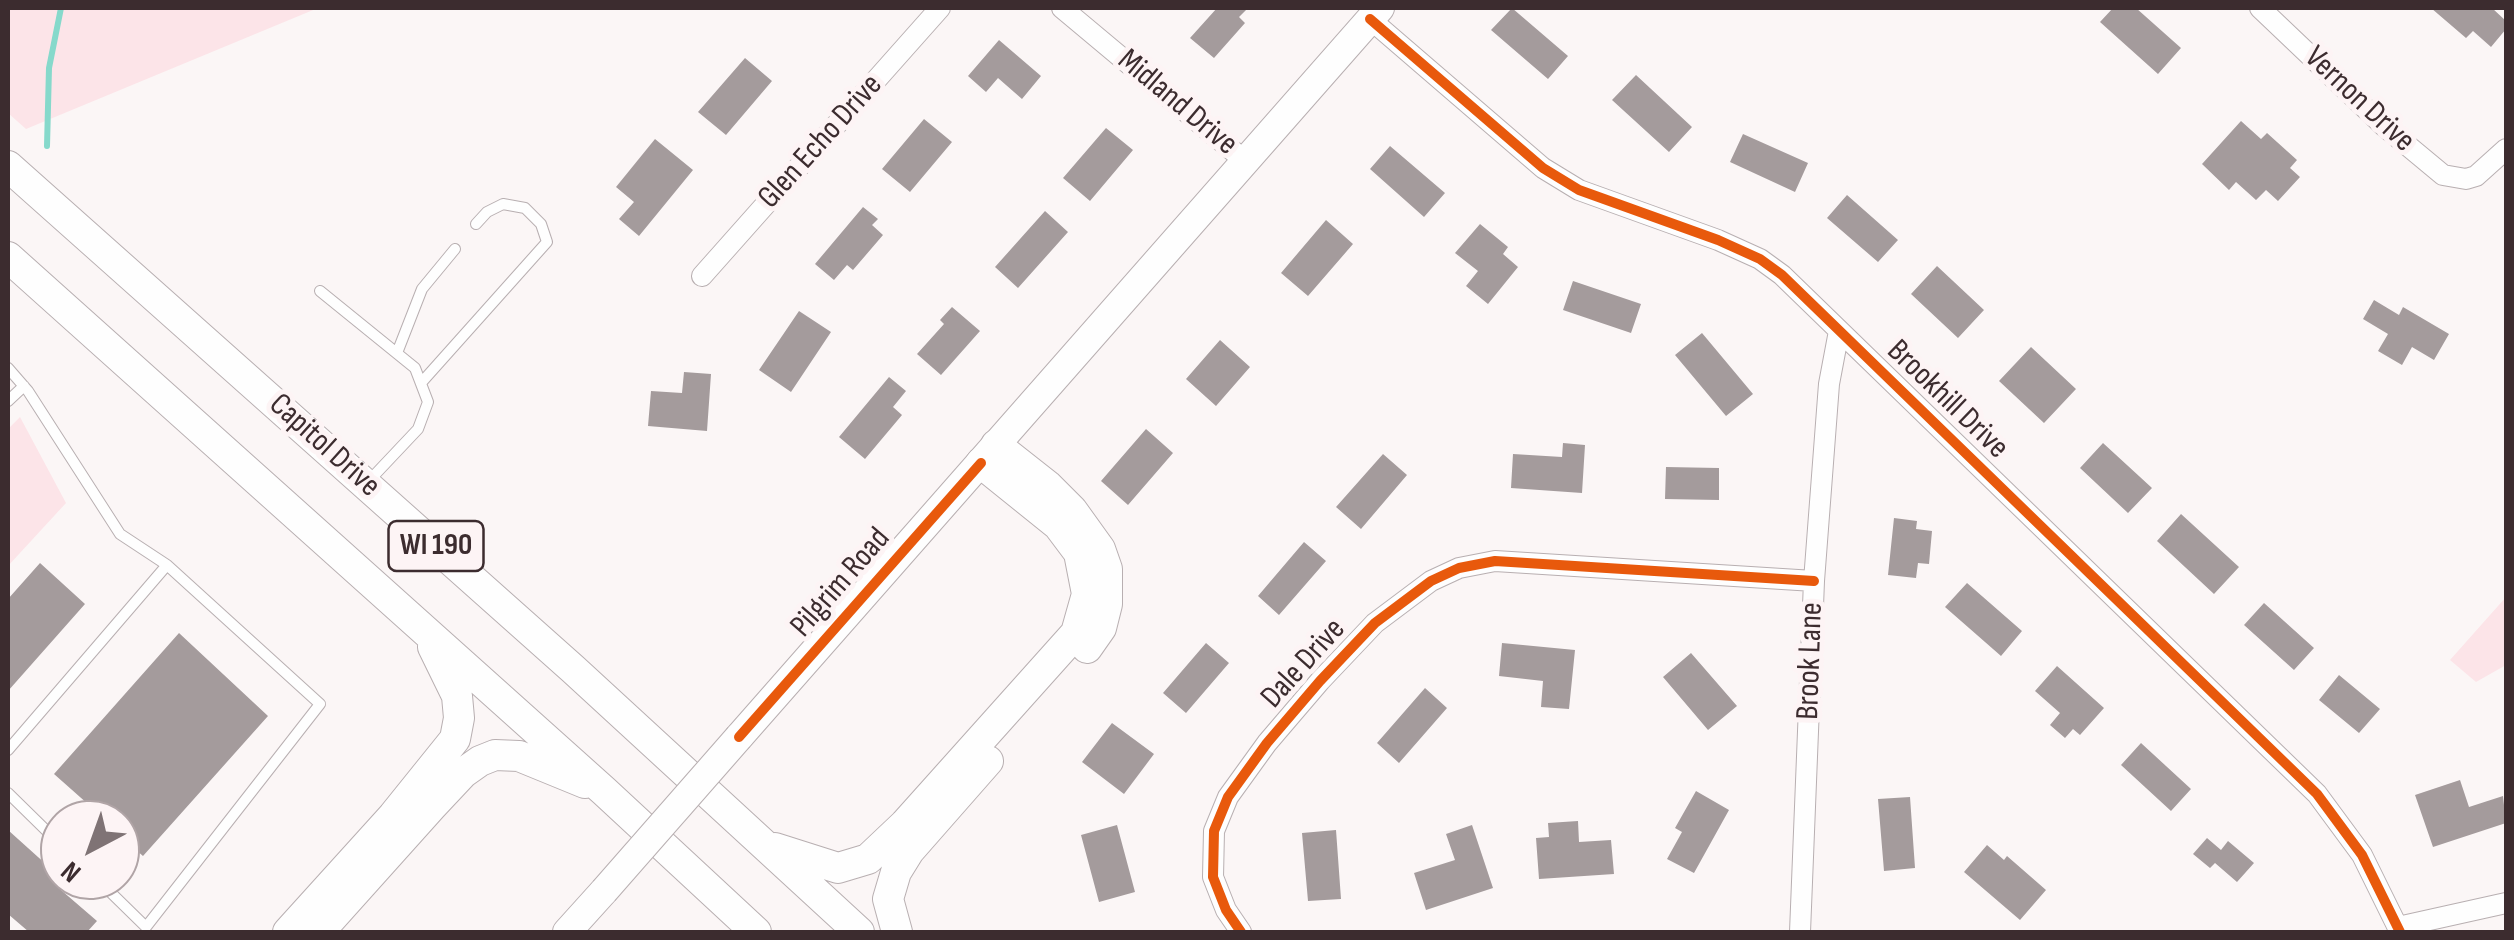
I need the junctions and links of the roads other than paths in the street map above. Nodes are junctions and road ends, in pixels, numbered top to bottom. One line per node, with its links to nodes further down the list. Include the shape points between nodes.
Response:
1 (940, 8): 11 (street, Glen Echo Drive)
2 (1062, 8): 6 (street, Midland Drive)
3 (2260, 8): 5 (street, Vernon Drive, via 2443,175 2466,179)
4 (1375, 13): 6 (main road, Pilgrim Road); 13 (street, Brookhill Drive, via 1542,168 1579,190 1760,259)
5 (2506, 149)
6 (1245, 161): 19 (main road, Pilgrim Road)
7 (8, 166): 20 (main road, Capitol Drive / WI 190)
8 (476, 224): 16 (lane, via 502,204 525,208 547,242)
9 (455, 249): 14 (lane, via 422,289)
10 (8, 258): 23 (main road, WI 190)
11 (702, 276)
12 (320, 291): 14 (lane)
13 (1838, 330): 22 (street, Brook Lane); 31 (street, Brookhill Drive, via 2318,794 2362,855)
14 (397, 353): 16 (lane, via 416,368)
15 (8, 368): 17 (lane)
16 (421, 383): 20 (lane, via 428,402 418,428)
17 (24, 386): 18 (lane); 21 (lane, via 120,534)
18 (8, 401)
19 (989, 454): 28 (main road, via 1079,553 1087,594 1076,633 868,859 838,868); 34 (main road, Pilgrim Road, bridge); 37 (main road, via 1048,486 1091,533 1107,569 1108,604 1080,659 909,851 888,899)
20 (367, 484): 28 (main road, Capitol Drive / WI 190)
21 (168, 565): 24 (lane); 29 (lane, via 320,704 146,927)
22 (1814, 581): 38 (street, Dale Drive, via 1495,561 1431,582 1375,624 1320,681 1228,797 1214,831 1213,877); 39 (street, Brook Lane)
23 (425, 630): 25 (main road, WI 190); 32 (main road, via 456,696 455,739)
24 (8, 750)
25 (604, 791): 33 (main road, via 520,756 480,761); 35 (main road, WI 190)
26 (8, 793): 27 (lane)
27 (40, 824)
28 (762, 844): 36 (main road, Capitol Drive / WI 190)
29 (118, 900)
30 (2506, 903): 31 (street)
31 (2399, 930)
32 (288, 932)
33 (319, 932)
34 (567, 932)
35 (756, 932)
36 (858, 932)
37 (896, 932)
38 (1241, 932)
39 (1800, 932)

